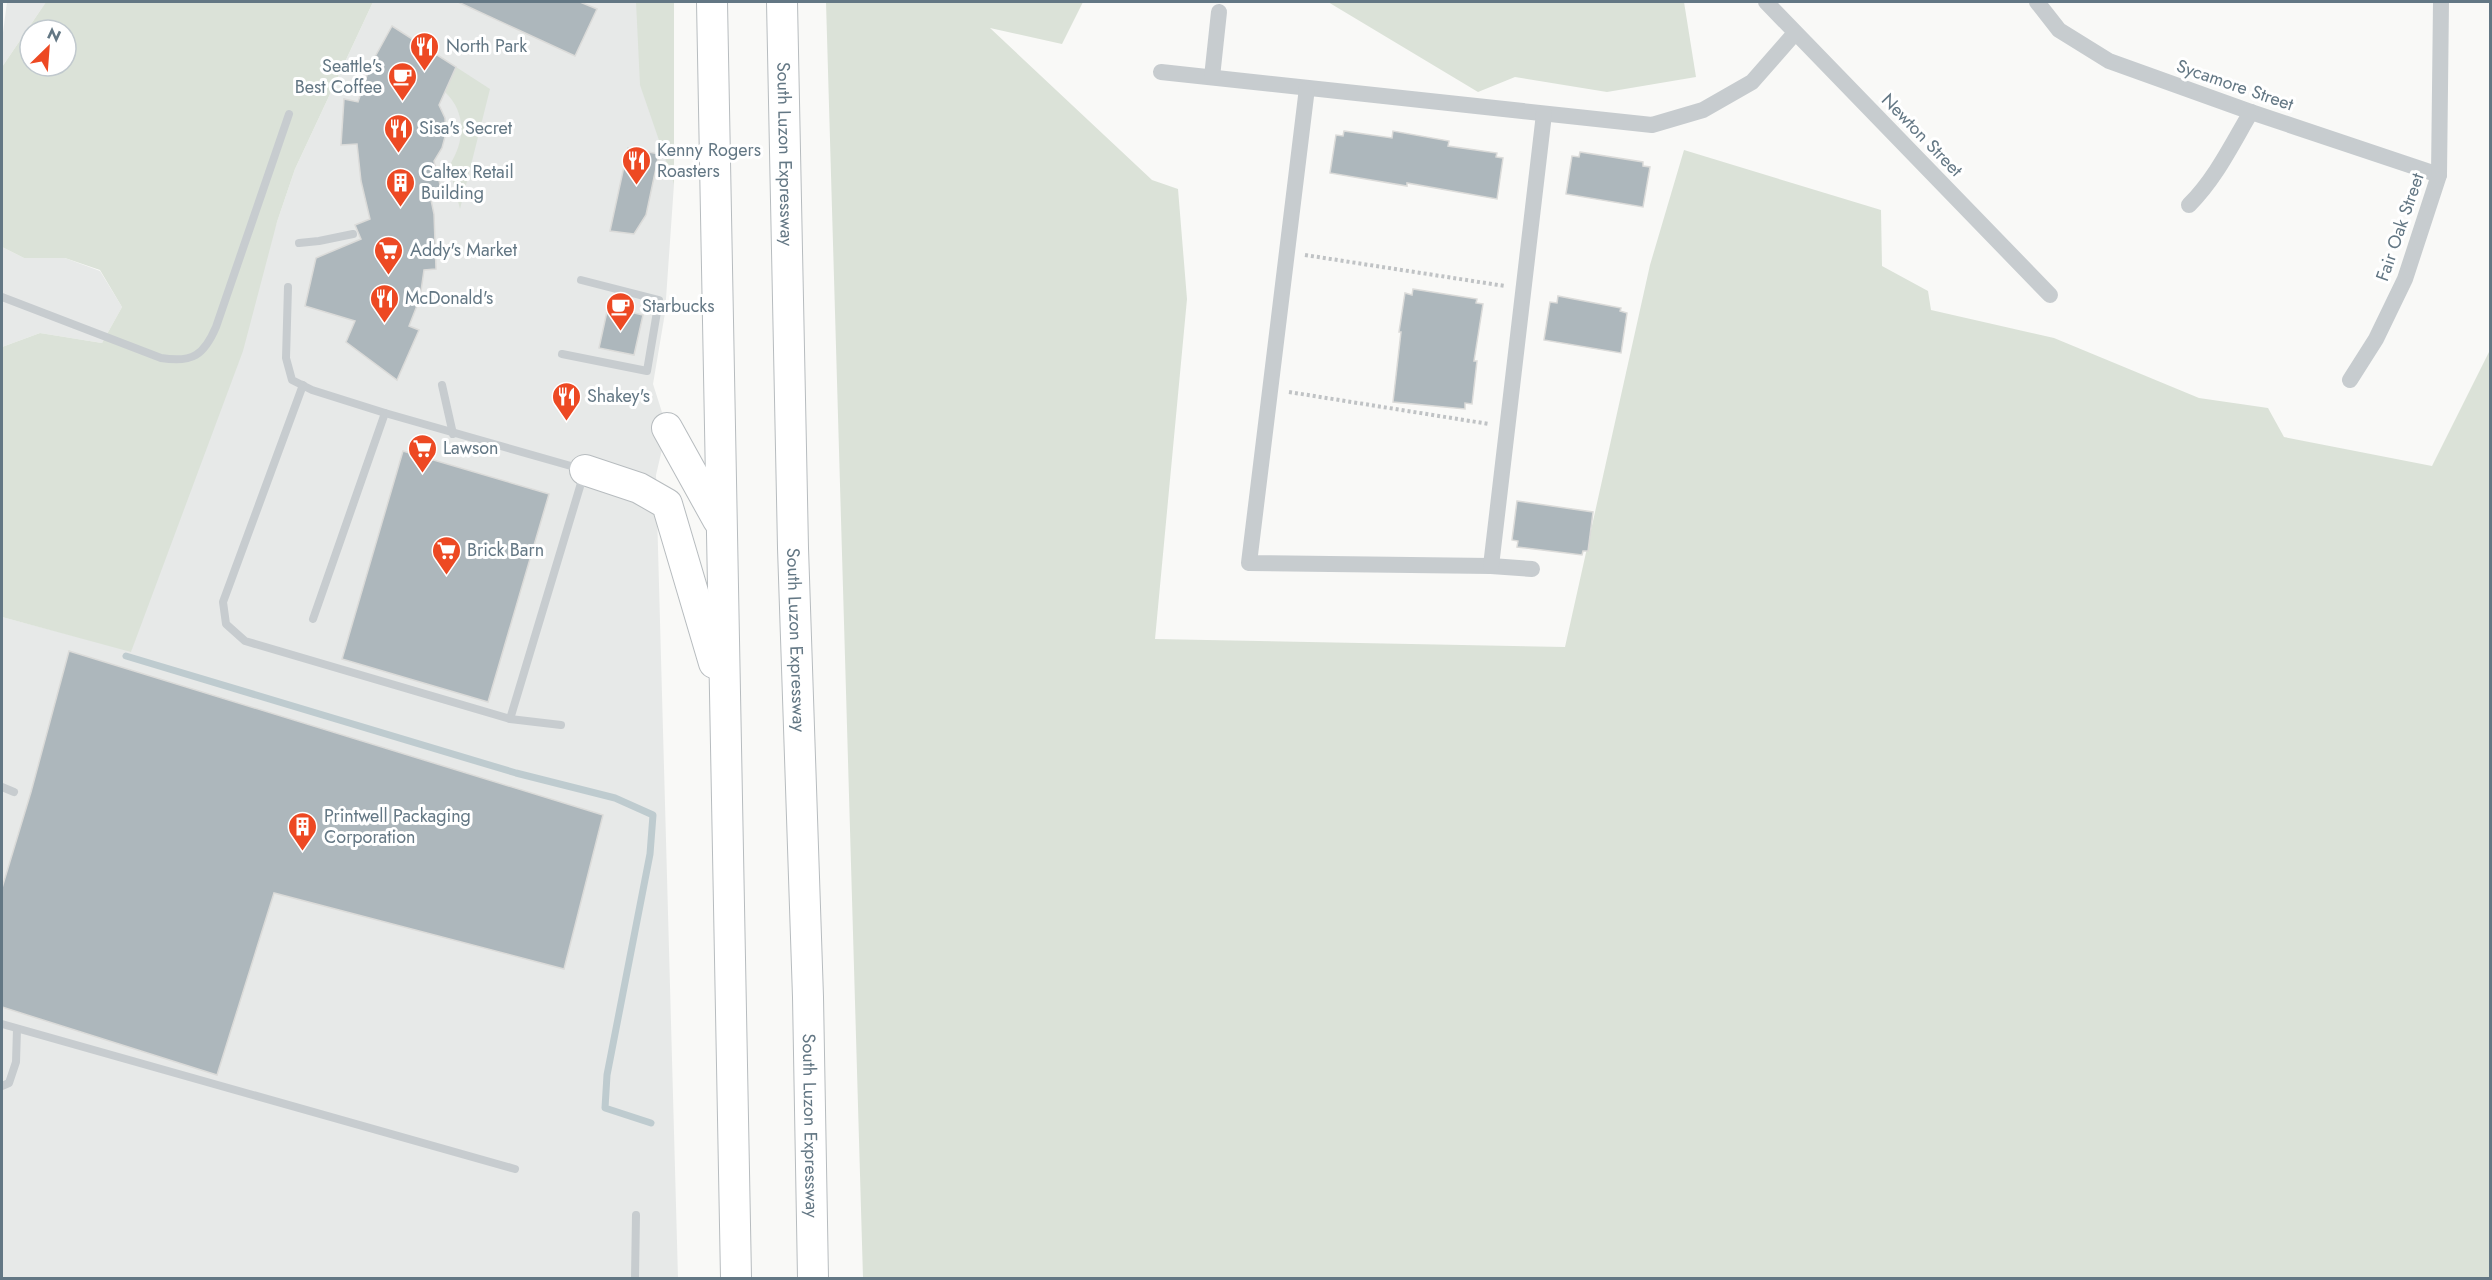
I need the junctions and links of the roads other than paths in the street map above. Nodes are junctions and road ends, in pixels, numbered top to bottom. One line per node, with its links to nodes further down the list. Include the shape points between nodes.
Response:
1 (712, 2): 30 (highway)
2 (782, 2): 46 (highway, South Luzon Expressway)
3 (1766, 2): 7 (street, Newton Street)
4 (2037, 2): 11 (street, Sycamore Street, via 2059,30 2109,61)
5 (2441, 2): 14 (street, Fair Oak Street)
6 (1219, 12): 9 (street)
7 (1795, 33): 13 (street, via 1752,82 1703,110 1652,125); 20 (street, Newton Street)
8 (1161, 72): 9 (street)
9 (1212, 77): 10 (street)
10 (1306, 88): 13 (street); 31 (street, via 1249,563)
11 (2251, 112): 14 (street, Sycamore Street); 15 (street, via 2204,190)
12 (289, 114): 21 (lane, via 216,327 208,344 194,357 161,358)
13 (1544, 114): 31 (street)
14 (2439, 175): 23 (street, Fair Oak Street, via 2405,279 2376,339)
15 (2189, 205)
16 (353, 234): 17 (lane)
17 (299, 243)
18 (581, 280): 22 (lane, via 659,300 647,371)
19 (288, 287): 24 (lane, via 286,358 292,380)
20 (2050, 295)
21 (2, 297)
22 (562, 354)
23 (2350, 380)
24 (303, 385): 26 (lane); 35 (lane, via 224,602 226,624 245,641)
25 (442, 385): 28 (lane)
26 (385, 413): 28 (lane); 33 (lane)
27 (667, 428): 30 (highway)
28 (453, 434): 29 (lane)
29 (585, 470): 34 (highway, via 639,488 667,504); 35 (lane)
30 (721, 526): 34 (highway)
31 (1491, 566): 32 (street)
32 (1532, 569)
33 (312, 619)
34 (726, 705): 45 (highway)
35 (510, 719): 36 (lane)
36 (561, 725)
37 (2, 787): 38 (lane)
38 (14, 792)
39 (2, 1024): 40 (lane)
40 (17, 1029): 41 (lane, via 16,1062 9,1083); 42 (lane)
41 (2, 1086)
42 (515, 1170)
43 (636, 1215): 44 (lane)
44 (635, 1278)
45 (736, 1278)
46 (813, 1278)

